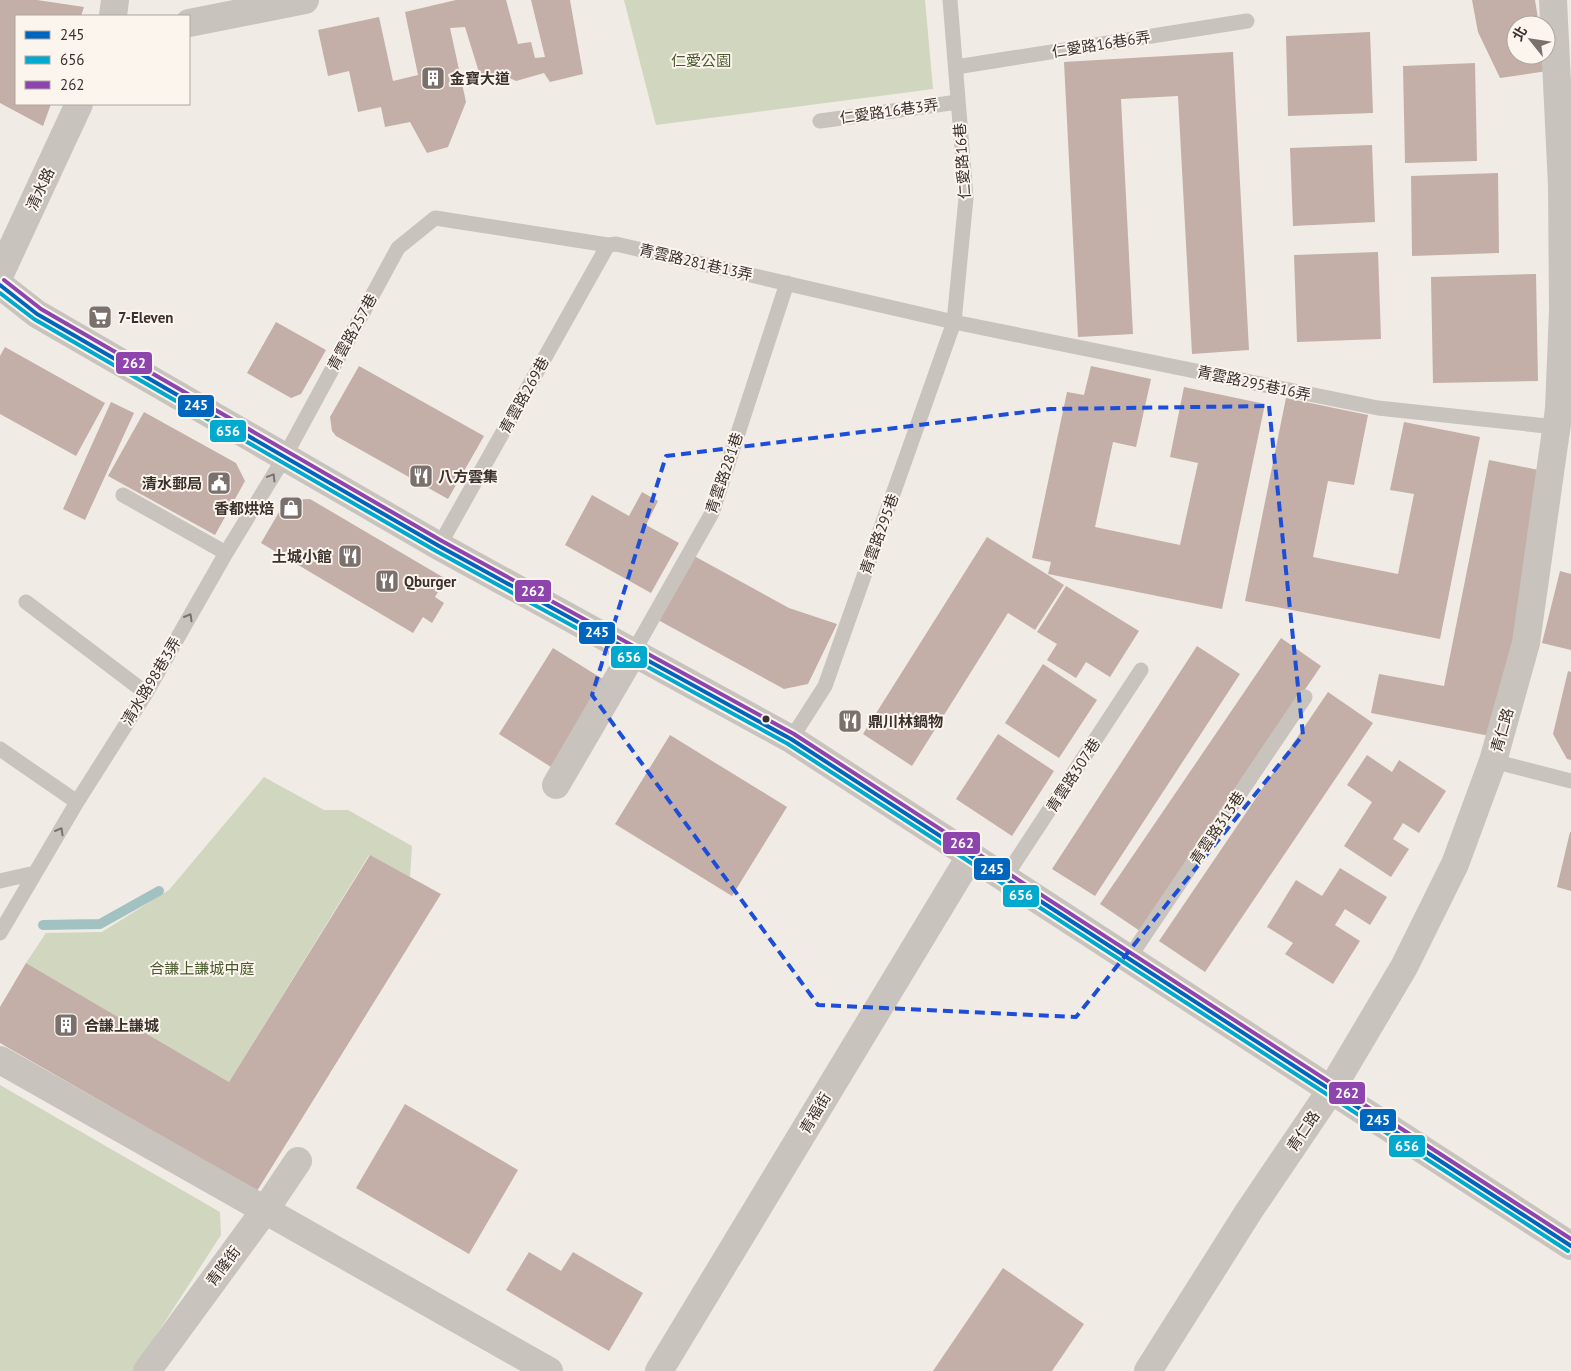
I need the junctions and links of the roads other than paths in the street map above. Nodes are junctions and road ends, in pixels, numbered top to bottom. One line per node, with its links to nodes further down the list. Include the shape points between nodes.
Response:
1 (116, 0): 5 (street)
2 (306, 0): 7 (street)
3 (950, 0): 8 (lane, 仁愛路16巷)
4 (1553, 0): 18 (street, 青仁路, via 1562,195 1563,310)
5 (113, 15)
6 (1247, 21): 8 (lane, 仁愛路16巷6弄)
7 (190, 23)
8 (956, 67): 9 (lane, 仁愛路16巷)
9 (958, 102): 11 (lane, 仁愛路16巷3弄); 17 (lane, 仁愛路16巷, via 966,198)
10 (79, 105): 14 (street, 清水路)
11 (820, 121)
12 (435, 218): 13 (lane, 青雲路281巷13弄); 19 (lane, 青雲路257巷, via 398,248)
13 (608, 245): 15 (lane, 青雲路281巷13弄, via 616,244); 21 (lane, 青雲路269巷)
14 (0, 274)
15 (787, 283): 17 (lane, 青雲路281巷13弄); 24 (lane, 青雲路281巷, via 712,513)
16 (0, 285): 19 (street, via 37,314)
17 (954, 322): 18 (lane, 青雲路295巷16弄, via 1378,408); 28 (lane, 青雲路295巷, via 825,686)
18 (1556, 427): 30 (street, 青仁路, via 1526,643)
19 (284, 458): 21 (street); 22 (lane, 清水路98巷3弄, one-way to 19)
20 (123, 495): 22 (lane)
21 (439, 546): 24 (street)
22 (226, 553): 26 (lane, 清水路98巷3弄, one-way to 22)
23 (26, 602): 26 (lane)
24 (634, 651): 28 (street); 32 (street)
25 (1141, 670): 36 (lane, 青雲路307巷)
26 (146, 693): 33 (lane, 清水路98巷3弄)
27 (1305, 697): 39 (lane, 青雲路313巷)
28 (791, 739): 34 (street)
29 (0, 749): 33 (lane)
30 (1493, 761): 31 (lane); 41 (street, 青仁路, via 1455,864 1404,967)
31 (1571, 781)
32 (556, 785)
33 (77, 802): 35 (lane, 清水路98巷3弄, one-way to 33)
34 (971, 855): 36 (street); 47 (street, 青福街)
35 (35, 873): 37 (lane); 38 (lane, 清水路98巷3弄)
36 (1004, 879): 39 (street)
37 (0, 881)
38 (0, 933)
39 (1129, 958): 41 (street)
40 (0, 1060): 43 (street)
41 (1331, 1090): 44 (street); 48 (street, 青仁路, via 1249,1211)
42 (298, 1161): 43 (street, 青隆街)
43 (265, 1210): 45 (street, 青隆街); 46 (street)
44 (1571, 1246)
45 (147, 1371)
46 (549, 1371)
47 (659, 1371)
48 (1148, 1371)

